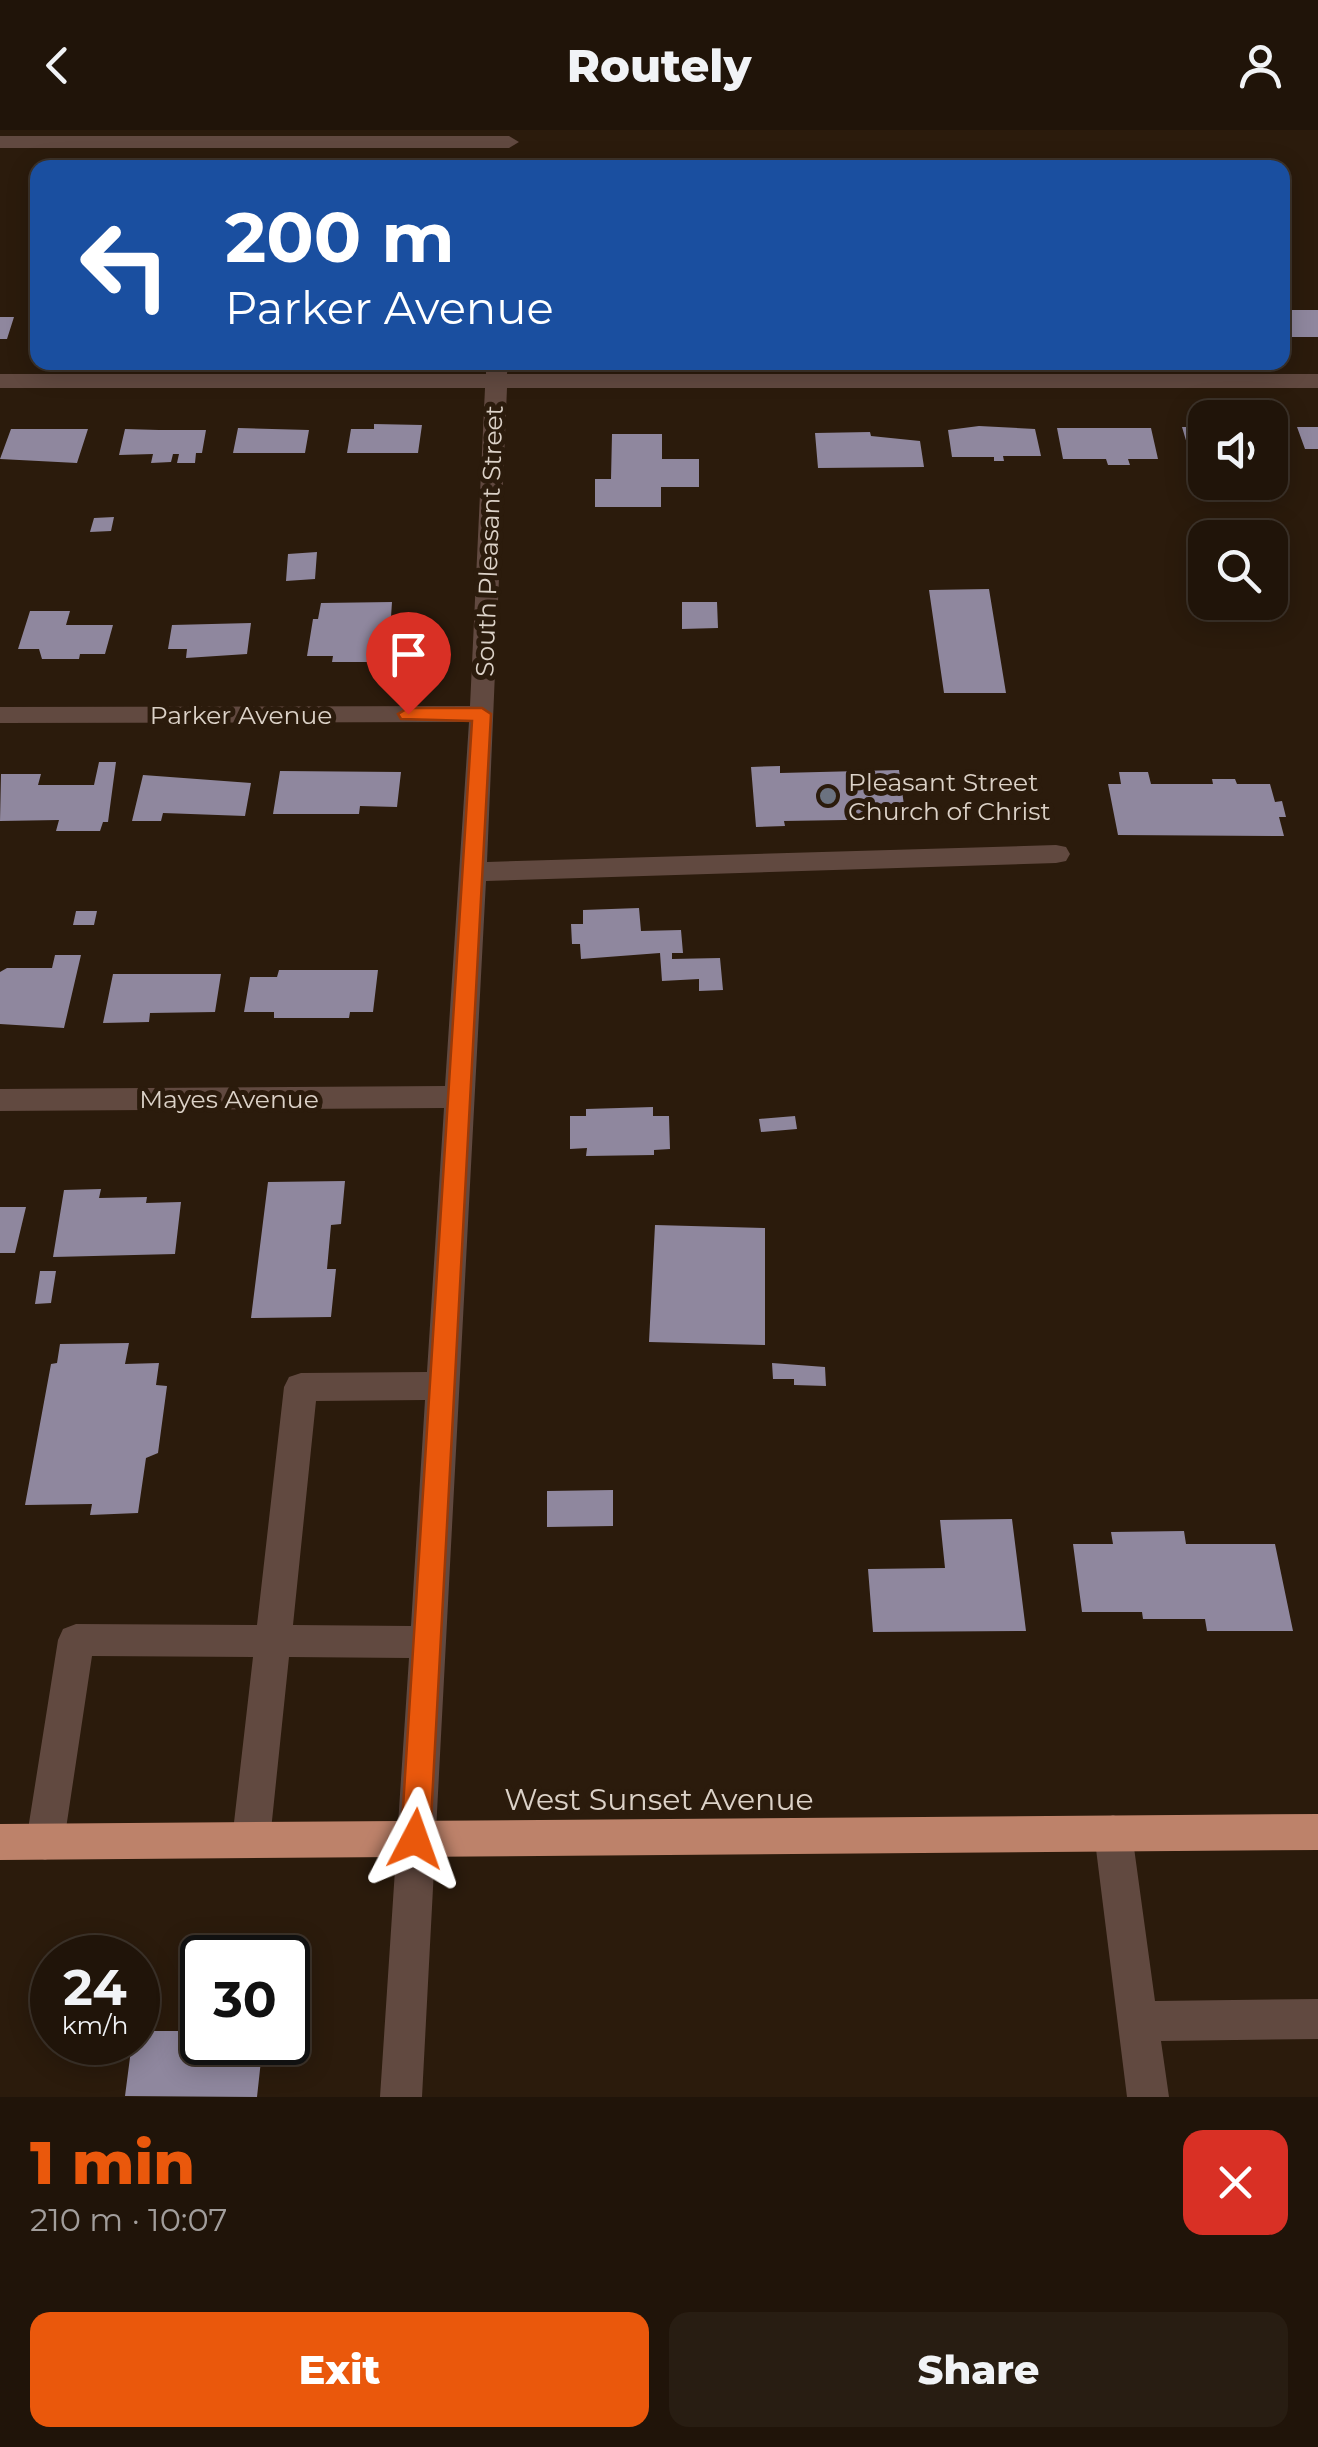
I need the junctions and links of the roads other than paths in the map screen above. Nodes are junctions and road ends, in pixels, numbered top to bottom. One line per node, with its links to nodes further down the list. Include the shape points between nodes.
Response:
1 (509, 136): 2 (street)
2 (0, 142)
3 (497, 372): 4 (street); 5 (street); 6 (street, South Pleasant Street)
4 (1318, 380)
5 (0, 381)
6 (482, 714): 7 (street, Parker Avenue); 9 (street, South Pleasant Street)
7 (0, 715)
8 (1056, 854): 9 (street)
9 (471, 872): 10 (street, South Pleasant Street)
10 (458, 1098): 11 (street, Mayes Avenue); 12 (street, South Pleasant Street)
11 (0, 1100)
12 (442, 1386): 13 (street, via 301,1388); 14 (street, South Pleasant Street)
13 (273, 1642): 14 (street); 18 (street); 20 (street, via 76,1640)
14 (429, 1642): 17 (street, South Pleasant Street)
15 (1318, 1832): 16 (highway, West Sunset Avenue)
16 (1112, 1834): 17 (highway, West Sunset Avenue); 22 (street)
17 (415, 1839): 18 (highway, West Sunset Avenue); 23 (street, South Pleasant Street)
18 (250, 1840): 20 (highway, West Sunset Avenue)
19 (0, 1842): 20 (highway, West Sunset Avenue)
20 (45, 1842)
21 (1318, 2019): 22 (street)
22 (1137, 2021): 24 (street)
23 (401, 2097)
24 (1148, 2097)

